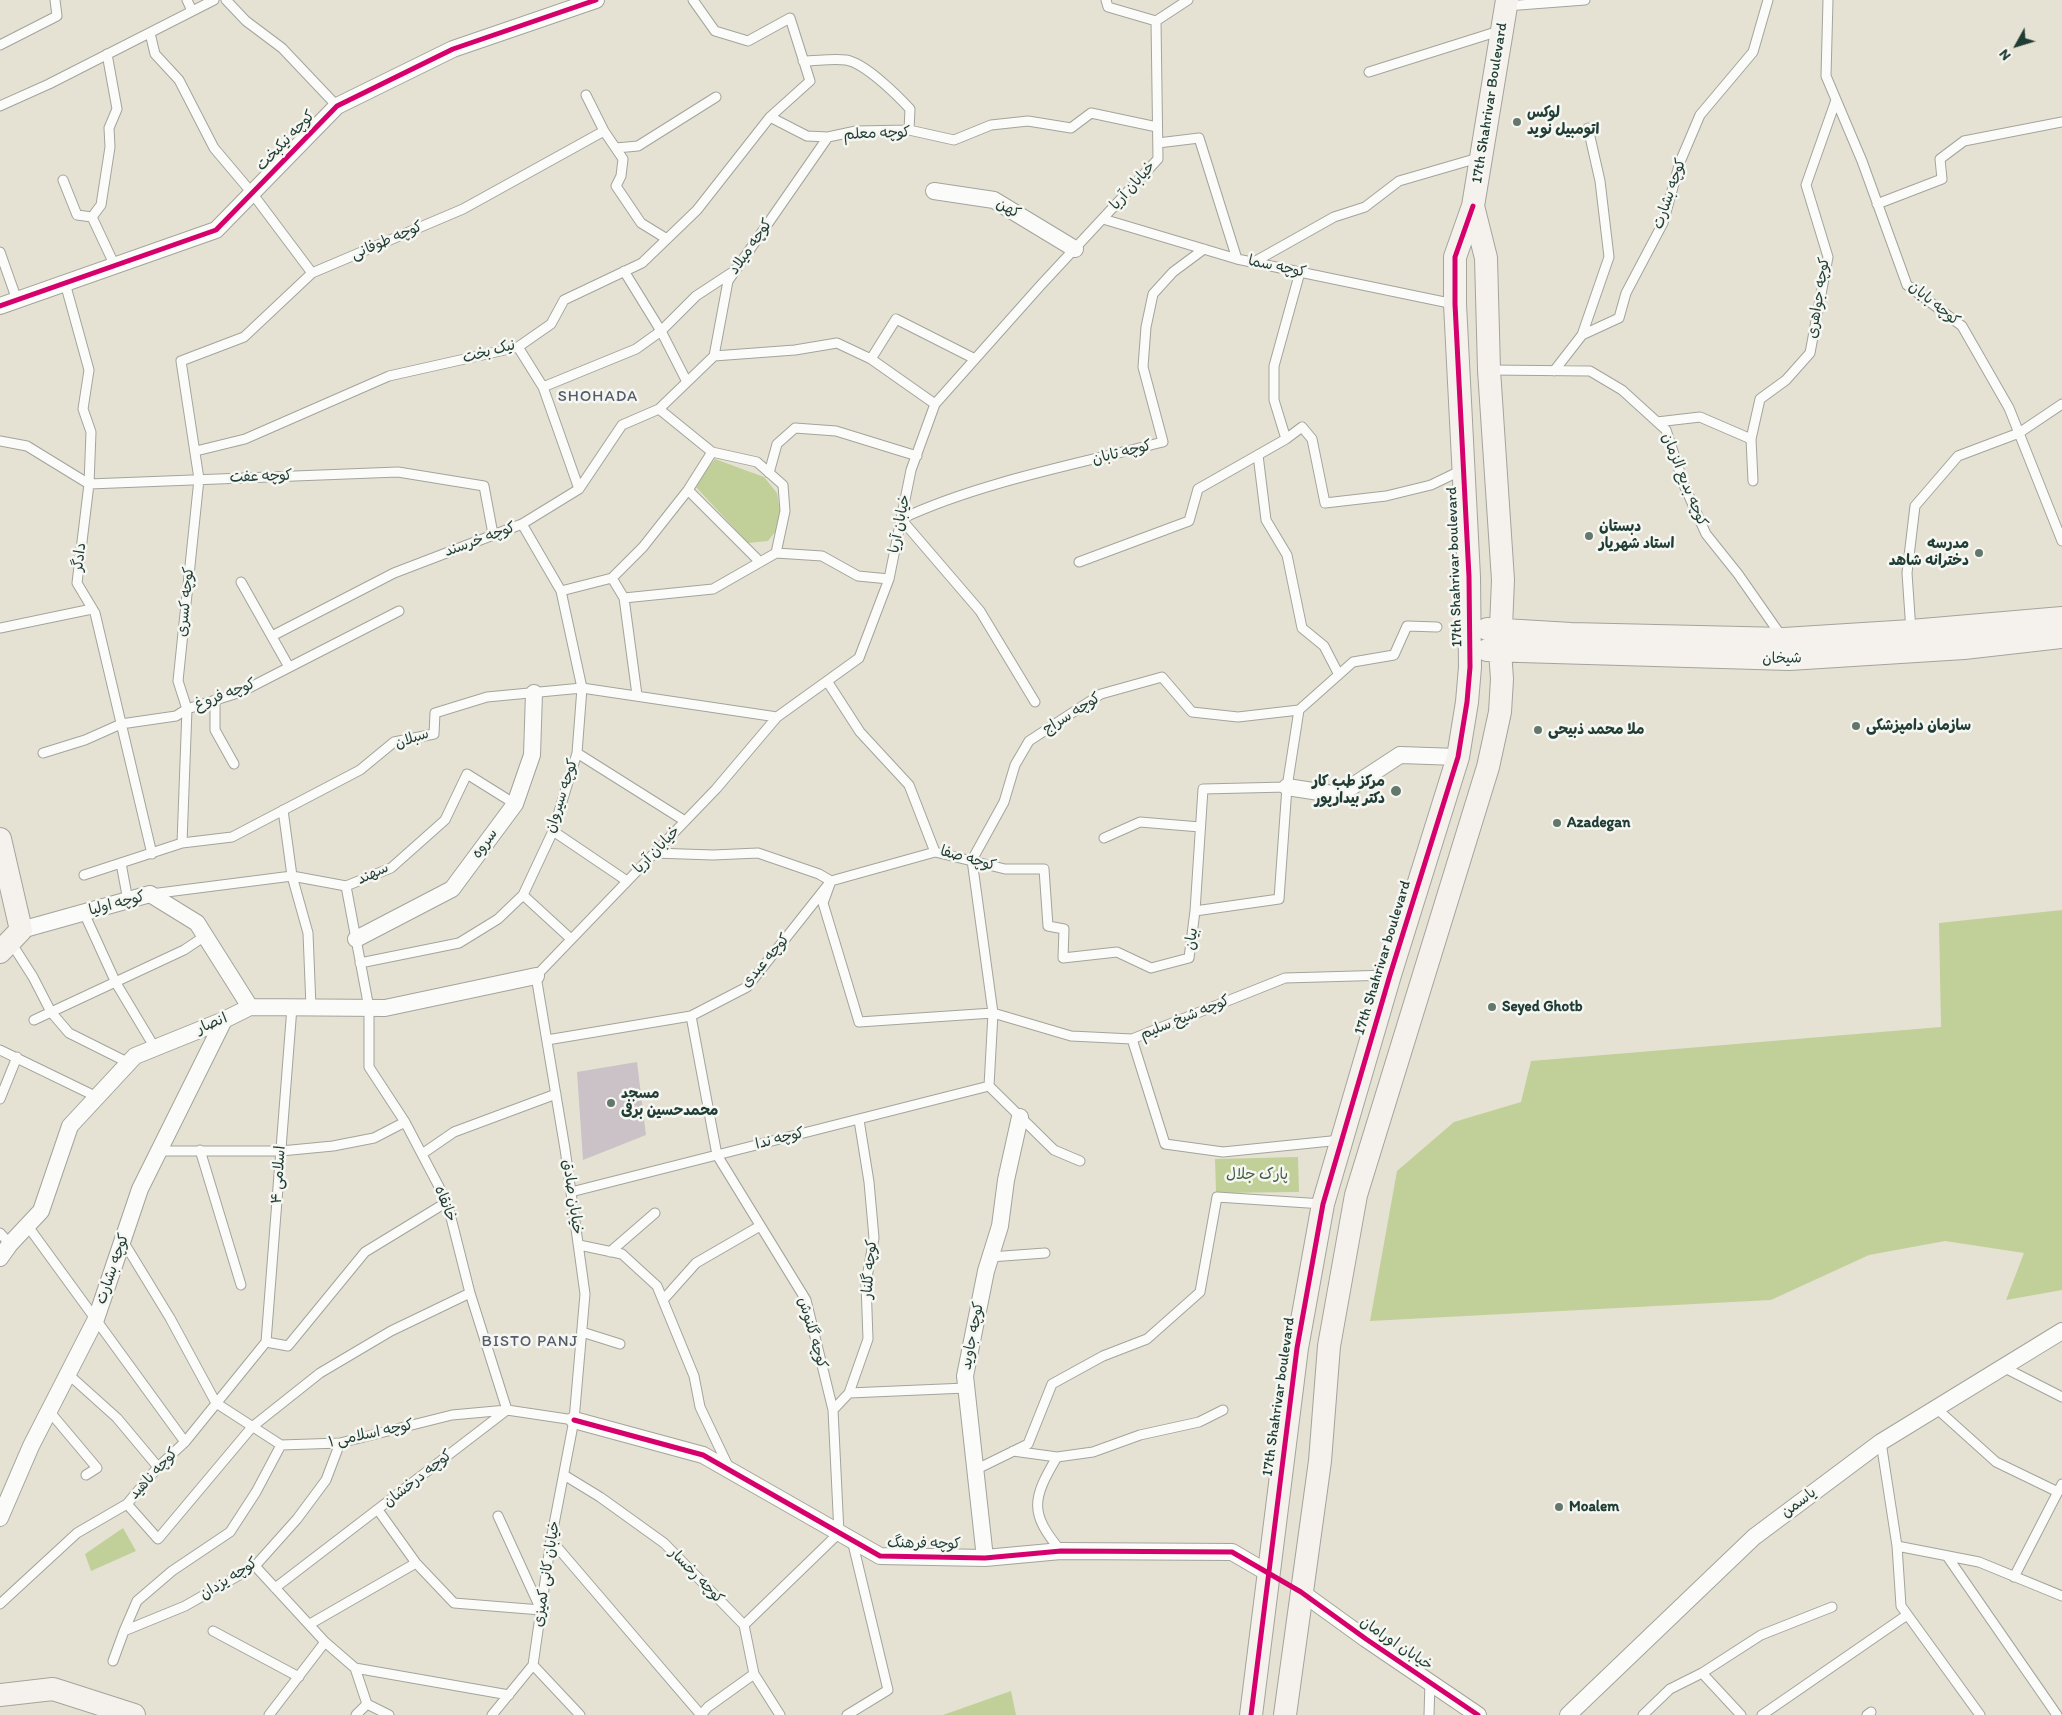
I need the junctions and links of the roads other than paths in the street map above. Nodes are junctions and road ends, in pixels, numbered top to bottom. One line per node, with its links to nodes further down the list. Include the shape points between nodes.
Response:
1 (55, 0): 17 (lane, via 57,16)
2 (187, 0): 13 (lane)
3 (214, 0): 13 (lane)
4 (226, 0): 25 (lane, via 246,21 282,48)
5 (596, 0): 25 (street, کوچه نیکبخت, via 453,49)
6 (693, 0): 19 (lane, via 716,31 748,41 790,18)
7 (1106, 0): 14 (lane, via 1108,7)
8 (1188, 0): 14 (lane)
9 (1585, 0): 12 (lane)
10 (1768, 0): 59 (lane, کوچه بشارت, via 1753,52 1700,115 1680,162 1663,223 1626,293 1619,318)
11 (1828, 0): 23 (lane, کوچه بابان, via 1826,76)
12 (1507, 3): 15 (street, 17th Shahrivar Boulevard)
13 (192, 11): 16 (lane)
14 (1156, 21): 28 (lane, خیابان آریا)
15 (1502, 30): 20 (lane); 35 (street, 17th Shahrivar Boulevard)
16 (150, 33): 18 (lane); 38 (lane, via 155,54 179,80 214,148)
17 (0, 45)
18 (107, 54): 24 (lane); 41 (lane, via 117,109 109,128 110,147 101,205)
19 (803, 61): 26 (lane, نیک بخت, via 810,81); 30 (lane, via 847,60 870,73 895,92 910,109)
20 (1369, 72)
21 (586, 95): 31 (lane)
22 (716, 97): 34 (lane, via 638,146)
23 (1836, 100): 39 (lane, کوچه بابان); 75 (lane, کوچه جواهری, via 1806,185 1828,257 1810,353 1786,380 1760,399)
24 (0, 106)
25 (337, 106): 38 (street, کوچه نیکبخت)
26 (770, 117): 32 (lane, کوچه معلم, via 807,136); 43 (lane, نیک بخت, via 697,210)
27 (2062, 122): 39 (lane, via 1964,141 1940,159 1942,179)
28 (1157, 127): 30 (lane, کوچه معلم, via 1090,113 1071,128 1028,121 991,125 954,140); 33 (lane, خیابان آریا)
29 (1588, 128): 59 (lane, via 1600,181 1610,257)
30 (909, 130): 32 (lane, کوچه معلم, via 856,131)
31 (604, 131): 34 (lane); 53 (lane, کوچه طوفانی, via 463,209)
32 (828, 137): 50 (lane, کوچه میلاد)
33 (1158, 144): 42 (lane, خیابان آریا, via 1158,159); 47 (lane, via 1199,138)
34 (616, 148): 43 (lane, via 623,158 616,186 642,223)
35 (1481, 158): 40 (street, 17th Shahrivar Boulevard); 48 (lane, via 1399,181 1366,207 1334,217)
36 (63, 180): 41 (lane, via 77,215)
37 (934, 191): 44 (street, کهن, via 994,200)
38 (252, 193): 49 (street, کوچه نیکبخت, via 216,230); 53 (lane)
39 (1877, 204): 73 (lane, کوچه بابان, via 1907,285 1962,326 2009,408)
40 (1473, 206): 56 (street, 17th Shahrivar boulevard, via 1455,257); 65 (street, via 1486,258)
41 (92, 217): 49 (lane)
42 (1102, 219): 44 (lane, خیابان آریا); 45 (lane, کوچه سما)
43 (667, 239): 51 (lane, نیک بخت, via 642,263)
44 (1075, 249): 63 (lane, خیابان آریا)
45 (1204, 249): 47 (lane, کوچه سما); 88 (lane, کوچه تابان, via 1173,272 1153,294 1143,367 1163,442 932,504)
46 (0, 252): 55 (lane)
47 (1237, 259): 48 (lane, کوچه سما)
48 (1254, 262): 52 (lane, کوچه سما)
49 (115, 266): 54 (street, کوچه نیکبخت)
50 (736, 269): 58 (lane, via 696,296); 61 (lane, کوچه میلاد, via 728,281)
51 (624, 271): 58 (lane); 60 (lane, نیک بخت, via 564,300 550,324)
52 (1300, 272): 56 (lane, کوچه سما); 74 (lane, via 1274,366 1274,400)
53 (312, 273): 64 (lane, کوچه طوفانی, via 244,338)
54 (65, 283): 55 (street, کوچه نیکبخت); 85 (lane, دادگر, via 89,370 83,409 91,432)
55 (17, 300): 57 (street, کوچه نیکبخت)
56 (1455, 304): 81 (street, 17th Shahrivar boulevard)
57 (0, 306)
58 (661, 331): 67 (lane); 68 (lane, via 636,349)
59 (1582, 335): 66 (lane, کوچه بشارت)
60 (518, 347): 68 (lane); 77 (lane, نیک بخت, via 389,376 245,439)
61 (714, 356): 62 (lane, via 795,350 837,343); 67 (lane)
62 (871, 359): 63 (lane, via 896,320); 69 (lane)
63 (975, 359): 69 (lane, خیابان آریا)
64 (181, 361): 77 (lane, کوچه کسری)
65 (1489, 370): 66 (lane, کوچه بدیع الزمان); 109 (street, via 1502,580)
66 (1554, 371): 72 (lane, کوچه بدیع الزمان, via 1590,371 1622,390)
67 (687, 382): 71 (lane)
68 (544, 387): 86 (lane)
69 (936, 404): 80 (lane, خیابان آریا)
70 (2062, 404): 73 (lane)
71 (659, 409): 78 (lane); 86 (lane, کوچه خرسند, via 622,425)
72 (1657, 422): 75 (lane, via 1700,417); 108 (lane, کوچه بدیع الزمان, via 1666,430 1684,484 1706,534)
73 (2019, 433): 91 (lane, کوچه بابان); 110 (lane, via 1958,456 1915,506 1907,573)
74 (1286, 439): 79 (lane); 81 (lane, via 1302,428 1312,438 1325,503 1386,496 1431,486)
75 (1751, 439): 84 (lane, کوچه جواهری)
76 (0, 441): 85 (lane, via 27,446)
77 (196, 450): 83 (lane, کوچه کسری)
78 (712, 452): 82 (lane, via 757,462); 87 (lane)
79 (1258, 455): 94 (lane, via 1198,489 1189,520); 112 (lane, via 1266,520 1286,555 1302,628 1324,646)
80 (917, 456): 82 (lane, via 836,431 795,428 777,444); 88 (lane, خیابان آریا)
81 (1464, 468): 107 (street, 17th Shahrivar boulevard)
82 (769, 473): 92 (lane, via 783,485 785,511)
83 (198, 479): 85 (lane, کوچه عفت); 90 (lane, کوچه عفت, via 398,472 484,486); 119 (lane, کوچه کسری, via 178,680)
84 (1753, 481)
85 (88, 484): 100 (lane, دادگر, via 77,583)
86 (579, 489): 89 (lane, کوچه خرسند)
87 (688, 490): 93 (lane); 95 (lane, via 643,547)
88 (901, 519): 96 (lane, خیابان آریا); 118 (lane, via 980,611)
89 (522, 524): 90 (lane, کوچه خرسند); 98 (lane, کوچه سیروان)
90 (493, 534): 105 (lane, کوچه خرسند, via 394,573)
91 (2062, 540)
92 (776, 553): 93 (lane); 96 (lane, via 822,556 858,576)
93 (760, 562): 99 (lane, via 713,589)
94 (1079, 562)
95 (612, 578): 98 (lane); 99 (lane)
96 (889, 579): 113 (lane, خیابان آریا, via 858,658)
97 (241, 582): 105 (lane)
98 (561, 591): 114 (lane, کوچه سیروان)
99 (624, 598): 116 (lane)
100 (92, 609): 104 (lane); 122 (lane, دادگر)
101 (399, 611): 111 (lane, کوچه فروغ)
102 (2062, 618): 110 (street, شیخان)
103 (1437, 627): 112 (lane, via 1407,626 1394,655 1353,662)
104 (0, 628)
105 (272, 636): 111 (lane)
106 (2062, 637): 110 (street, شیخان)
107 (1470, 639): 109 (street); 125 (street, 17th Shahrivar boulevard)
108 (1784, 639): 109 (street, شیخان); 110 (street, شیخان)
109 (1501, 641): 110 (street, شیخان, via 1780,659); 250 (street, via 1500,712 1488,767 1356,1195 1329,1346 1320,1460)
110 (1911, 641)
111 (289, 667): 117 (lane, کوچه فروغ, via 241,692)
112 (1338, 674): 120 (lane)
113 (827, 681): 121 (lane, خیابان آریا); 136 (lane, کوچه صفا, via 860,732 909,784)
114 (582, 688): 115 (lane, سبلان); 116 (lane, سبلان); 124 (lane, کوچه سیروان)
115 (534, 693): 128 (street, سروه, via 532,755); 129 (lane, سبلان, via 487,697 435,713 434,734 394,742 360,770)
116 (637, 695): 121 (lane, سبلان)
117 (215, 700): 119 (lane, کوچه فروغ); 126 (lane, via 215,730)
118 (1035, 702)
119 (187, 709): 122 (lane, کوچه فروغ, via 176,716); 134 (lane, کوچه کسری)
120 (1299, 710): 127 (lane); 139 (lane, کوچه سراج, via 1238,716 1192,712 1162,676 1101,694 1028,741 1015,764 1004,802)
121 (777, 717): 130 (lane, خیابان آریا)
122 (121, 724): 123 (lane, کوچه فروغ); 138 (lane, دادگر)
123 (43, 753)
124 (577, 753): 130 (lane); 132 (lane, کوچه سیروان)
125 (1458, 757): 127 (street, via 1400,755 1338,795); 157 (street, 17th Shahrivar boulevard)
126 (234, 764)
127 (1287, 787): 131 (lane, بیان, via 1202,789); 149 (lane, via 1279,899)
128 (515, 804): 145 (lane, سهند, via 467,774 445,820 391,868); 152 (street, سروه, via 452,890)
129 (283, 810): 134 (lane, سبلان, via 232,837); 142 (lane)
130 (685, 821): 137 (lane, خیابان آریا)
131 (1200, 827): 133 (lane, via 1140,822); 149 (lane, بیان)
132 (553, 831): 143 (lane); 147 (lane, کوچه سیروان)
133 (1104, 838)
134 (182, 843): 138 (lane, سبلان)
135 (1, 849): 154 (street)
136 (935, 852): 139 (lane, کوچه صفا); 144 (lane)
137 (654, 853): 143 (lane, خیابان آریا); 144 (lane, via 758,853)
138 (152, 854): 140 (lane, سبلان)
139 (972, 860): 155 (lane, کوچه صفا, via 1005,869 1044,870 1048,926 1064,929); 165 (lane)
140 (121, 864): 141 (lane, سبلان); 148 (lane)
141 (84, 875)
142 (292, 876): 145 (lane, سهند); 146 (lane, سهند); 162 (lane, via 308,933)
143 (627, 881): 153 (lane, خیابان آریا)
144 (831, 881): 165 (lane, کوچه شیخ سلیم, via 824,903 859,1022); 166 (lane, کوچه عبدی, via 748,987)
145 (346, 886): 152 (lane, خانقاه)
146 (150, 894): 148 (street, کوچه اولیا); 151 (street, کوچه اولیا, via 197,923)
147 (523, 895): 153 (lane); 156 (lane, کوچه سیروان, via 498,919 459,943)
148 (128, 901): 150 (street, کوچه اولیا)
149 (1195, 911): 155 (lane, بیان, via 1189,958 1151,968 1117,952)
150 (84, 913): 154 (street, کوچه اولیا); 159 (lane)
151 (205, 936): 159 (lane, via 184,950); 160 (street, کوچه اولیا)
152 (356, 939): 156 (lane, خانقاه)
153 (571, 940): 158 (lane, خیابان آریا)
154 (10, 941): 164 (lane)
155 (1063, 958)
156 (360, 963): 163 (lane, خانقاه)
157 (1390, 975): 169 (lane, کوچه شیخ سلیم, via 1285,978); 182 (street, 17th Shahrivar boulevard)
158 (536, 976): 163 (street, انصار, via 385,1008); 170 (lane, خیابان صادق)
159 (116, 983): 164 (lane); 171 (lane)
160 (250, 1007): 161 (street, انصار); 168 (street, انصار)
161 (292, 1007): 162 (street, انصار); 185 (lane, اسلامی ۴)
162 (310, 1008): 163 (street, انصار)
163 (369, 1008): 181 (lane, خانقاه, via 369,1067)
164 (51, 1012): 167 (lane); 174 (lane, via 69,1033)
165 (993, 1013): 169 (lane, کوچه شیخ سلیم, via 1071,1036); 175 (lane)
166 (691, 1016): 170 (lane, کوچه عبدی); 187 (lane)
167 (34, 1020)
168 (224, 1020): 171 (street, انصار); 184 (street, کوچه بشارت)
169 (1132, 1039): 182 (lane, via 1165,1144 1222,1152)
170 (547, 1040): 176 (lane, خیابان صادق)
171 (156, 1048): 174 (street, انصار, via 135,1056)
172 (0, 1050): 173 (lane)
173 (17, 1057): 177 (lane); 178 (lane)
174 (129, 1063): 177 (street, انصار)
175 (989, 1086): 179 (lane); 180 (lane, کوچه ندا)
176 (556, 1094): 186 (lane, via 454,1132); 189 (lane, خیابان صادق)
177 (97, 1097): 193 (street, انصار, via 70,1126 41,1210)
178 (0, 1099)
179 (1020, 1117): 188 (lane, via 1054,1150); 200 (street, کوچه جاوید, via 1000,1226)
180 (859, 1120): 187 (lane, کوچه ندا); 213 (lane, کوچه گلنار, via 874,1238 866,1283 868,1339)
181 (405, 1122): 185 (lane, via 374,1138); 186 (lane, خانقاه)
182 (1341, 1140): 191 (street, 17th Shahrivar boulevard)
183 (200, 1150): 184 (lane); 185 (lane); 202 (lane)
184 (159, 1151): 196 (street, کوچه بشارت, via 140,1189)
185 (281, 1151): 208 (lane, اسلامی ۴)
186 (422, 1154): 190 (lane, خانقاه)
187 (717, 1155): 189 (lane, کوچه ندا); 194 (lane, کوچه گلنوش)
188 (1080, 1160)
189 (572, 1192): 197 (lane, خیابان صادق)
190 (447, 1202): 203 (lane, خانقاه); 208 (lane, via 365,1252 288,1346)
191 (1323, 1204): 227 (lane, via 1217,1197 1200,1292 1147,1339 1103,1356 1052,1384 1028,1444); 247 (street, 17th Shahrivar boulevard, via 1297,1348)
192 (655, 1213): 198 (lane)
193 (27, 1225): 195 (street, انصار); 205 (lane)
194 (760, 1226): 204 (lane, via 696,1263); 218 (lane, کوچه گلنوش, via 806,1300)
195 (5, 1238): 201 (street, انصار)
196 (122, 1241): 205 (street, کوچه بشارت); 215 (lane, via 170,1318)
197 (579, 1245): 198 (lane); 207 (lane, خیابان صادق, via 586,1294)
198 (610, 1252): 204 (lane, via 622,1254 656,1286)
199 (1045, 1254): 200 (lane)
200 (990, 1257): 212 (street, کوچه جاوید, via 965,1376)
201 (0, 1258)
202 (241, 1285)
203 (470, 1292): 217 (lane, خانقاه); 222 (lane, via 391,1331 320,1373)
204 (663, 1300): 230 (lane, via 694,1376 700,1407)
205 (96, 1319): 211 (street, کوچه بشارت); 223 (lane)
206 (2062, 1331): 210 (street, یاسمن)
207 (582, 1332): 209 (lane); 221 (lane, خیابان صادق)
208 (266, 1342): 215 (lane, کوچه ناهید)
209 (620, 1344)
210 (2003, 1367): 214 (lane); 216 (street, یاسمن)
211 (68, 1374): 220 (street, کوچه بشارت); 229 (lane, via 117,1418)
212 (966, 1388): 213 (lane); 231 (street, کوچه جاوید)
213 (849, 1393): 218 (lane, کوچه گلنار)
214 (2062, 1397)
215 (216, 1403): 222 (lane); 223 (lane, کوچه ناهید)
216 (1936, 1408): 224 (street, یاسمن); 234 (lane, via 1996,1462)
217 (507, 1410): 221 (lane); 225 (lane, کوچه اسلامی ۱, via 452,1415); 236 (lane, کوچه درخشان)
218 (833, 1410): 239 (lane, کوچه گلنوش)
219 (1223, 1410): 228 (lane, via 1200,1422 1140,1435 1093,1452)
220 (49, 1411): 232 (lane, via 97,1468); 238 (street, کوچه بشارت)
221 (574, 1420): 230 (street, کوچه فرهنگ, via 703,1455); 233 (lane, خیابان کانی کمیزی)
222 (252, 1427): 226 (lane); 235 (lane, via 158,1539)
223 (185, 1442): 229 (lane, کوچه ناهید)
224 (1881, 1442): 241 (lane); 284 (street, یاسمن, via 1754,1537)
225 (340, 1443): 226 (lane, کوچه اسلامی ۱); 246 (lane, کوچه یزدان, via 326,1480)
226 (280, 1445): 258 (lane, via 256,1492 230,1532 172,1571 137,1601)
227 (1013, 1451): 228 (lane); 231 (lane)
228 (1057, 1457): 242 (lane, via 1041,1484 1037,1510 1044,1531)
229 (158, 1467): 235 (lane, کوچه ناهید)
230 (730, 1470): 239 (street, کوچه فرهنگ)
231 (975, 1470): 244 (street, کوچه جاوید)
232 (86, 1475)
233 (564, 1475): 240 (lane, خیابان کانی کمیزی); 257 (lane, کوچه رخسار, via 664,1543)
234 (2060, 1488): 248 (lane)
235 (127, 1504): 252 (lane, کوچه ناهید, via 77,1533)
236 (378, 1510): 245 (lane); 249 (lane, کوچه درخشان)
237 (498, 1516): 254 (lane)
238 (0, 1518)
239 (846, 1537): 244 (street, کوچه فرهنگ, via 880,1556); 257 (lane); 279 (lane, کوچه گلنوش, via 888,1690)
240 (551, 1540): 254 (lane, خیابان کانی کمیزی); 277 (lane)
241 (1897, 1546): 243 (lane); 255 (lane, via 1901,1606)
242 (1061, 1551): 244 (street, کوچه فرهنگ); 247 (street, کوچه فرهنگ, via 1232,1552)
243 (1947, 1556): 248 (lane, via 1979,1562); 289 (lane)
244 (985, 1558)
245 (416, 1563): 254 (lane, via 454,1603); 256 (lane)
246 (255, 1566): 249 (lane); 258 (lane, کوچه یزدان, via 185,1606)
247 (1268, 1573): 250 (street); 280 (street, 17th Shahrivar boulevard)
248 (2014, 1577): 251 (lane)
249 (275, 1588): 256 (lane)
250 (1302, 1592): 267 (street, خیابان اورامان); 281 (street)
251 (2062, 1596)
252 (0, 1604)
253 (1832, 1607): 264 (lane, via 1761,1635)
254 (541, 1610): 262 (lane, خیابان کانی کمیزی)
255 (1907, 1615): 287 (lane); 288 (lane)
256 (310, 1624): 260 (lane)
257 (744, 1625): 265 (lane)
258 (124, 1631): 261 (lane)
259 (213, 1631): 266 (lane)
260 (325, 1642): 263 (lane); 266 (lane)
261 (113, 1661)
262 (533, 1666): 269 (lane); 276 (lane)
263 (355, 1668): 269 (lane); 270 (lane)
264 (1702, 1673): 285 (lane, via 1670,1690); 286 (lane)
265 (754, 1674): 277 (lane); 278 (lane)
266 (299, 1676): 272 (lane)
267 (1430, 1681): 282 (lane); 283 (street, خیابان اورامان)
268 (0, 1695): 271 (street, via 53,1689)
269 (509, 1695): 275 (lane)
270 (367, 1704): 273 (lane); 274 (lane)
271 (134, 1715)
272 (269, 1715)
273 (356, 1715)
274 (389, 1715)
275 (492, 1715)
276 (580, 1715)
277 (701, 1715)
278 (780, 1715)
279 (846, 1715)
280 (1251, 1715)
281 (1285, 1715)
282 (1429, 1715)
283 (1478, 1715)
284 (1568, 1715)
285 (1644, 1715)
286 (1740, 1715)
287 (1762, 1715)
288 (1980, 1715)
289 (2057, 1715)

